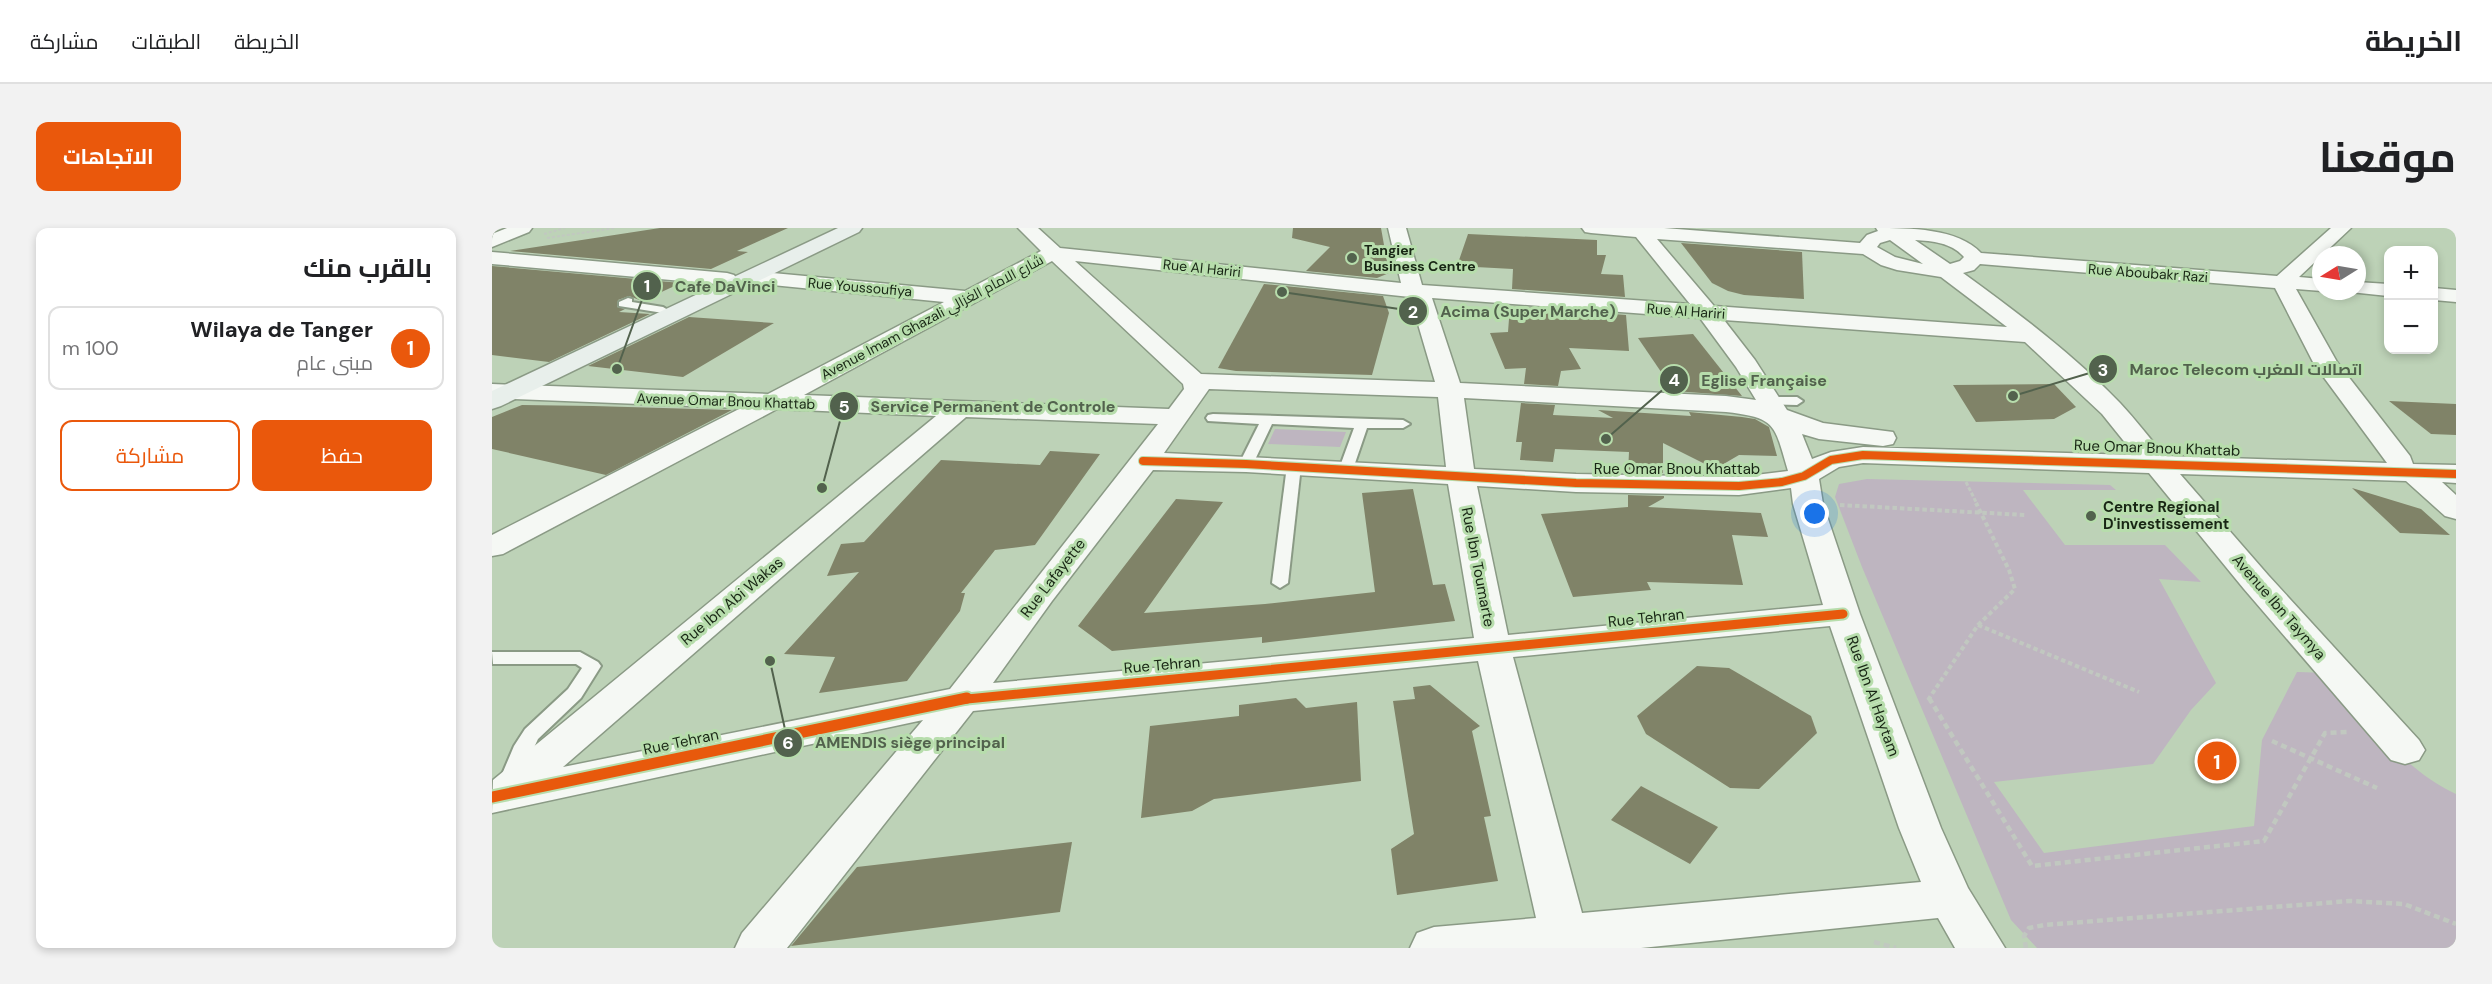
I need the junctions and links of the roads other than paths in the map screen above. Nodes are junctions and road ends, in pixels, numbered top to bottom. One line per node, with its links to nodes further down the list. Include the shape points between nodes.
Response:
1 (523, 228): 12 (street)
2 (834, 228): 18 (main road)
3 (853, 228): 17 (main road)
4 (1027, 228): 13 (street)
5 (1396, 228): 23 (street, Rue Ibn Toumarte)
6 (1591, 228): 8 (street)
7 (2342, 228): 19 (street)
8 (1642, 232): 10 (street); 29 (street, Rue Ibn Al Haytam)
9 (1968, 232): 11 (street)
10 (1882, 237): 11 (street, via 1912,234); 16 (street, Avenue Ibn Taymya)
11 (1948, 240): 15 (street, via 1962,245)
12 (492, 241)
13 (1053, 253): 23 (street, Rue Al Hariri); 26 (street, Avenue Imam Ghazali شارع الامام الغزالي); 31 (street)
14 (492, 258): 18 (street)
15 (1975, 258): 16 (street, via 1967,266); 19 (street, Rue Aboubakr Razi)
16 (1945, 270): 30 (street, Avenue Ibn Taymya)
17 (752, 278): 26 (street, Rue Youssoufiya); 33 (main road)
18 (727, 279): 28 (main road)
19 (2282, 282): 20 (street, Rue Aboubakr Razi); 47 (street, via 2326,364)
20 (2312, 284)
21 (2366, 289): 22 (street)
22 (2384, 290)
23 (1416, 291): 29 (street, Rue Al Hariri); 32 (street, Rue Ibn Toumarte)
24 (2438, 294): 25 (street)
25 (2456, 296)
26 (969, 297): 34 (street, Avenue Imam Ghazali شارع الامام الغزالي)
27 (628, 301): 28 (lane, via 623,304)
28 (663, 310): 33 (main road)
29 (1708, 313): 30 (street, Rue Al Hariri); 35 (street, Rue Ibn Al Haytam)
30 (2033, 336): 42 (street, Avenue Ibn Taymya, via 2090,386)
31 (1194, 381): 32 (street, Rue Omar Bnou Khattab); 37 (street, Rue Lafayette, via 1197,388)
32 (1450, 390): 35 (street, Rue Omar Bnou Khattab); 50 (street, Rue Ibn Toumarte)
33 (496, 394): 34 (street, Avenue Omar Bnou Khattab)
34 (772, 402): 36 (street, Avenue Omar Bnou Khattab); 53 (street, Avenue Imam Ghazali شارع الامام الغزالي)
35 (1782, 406): 42 (street, Rue Omar Bnou Khattab, via 1819,431 1856,437); 51 (street, Rue Ibn Al Haytam)
36 (960, 409): 37 (street, Avenue Omar Bnou Khattab); 60 (street, Rue Ibn Abi Wakas)
37 (1176, 417): 43 (street, Rue Lafayette)
38 (1214, 418): 39 (lane)
39 (1268, 419): 40 (lane); 44 (lane)
40 (1362, 424): 41 (lane); 48 (lane)
41 (1403, 424)
42 (2150, 456): 47 (street, Rue Omar Bnou Khattab); 51 (street, Rue Omar Bnou Khattab, via 1845,457 1820,466); 59 (street, Avenue Ibn Taymya)
43 (1143, 461): 44 (street, Rue Omar Bnou Khattab); 58 (street, Rue Lafayette)
44 (1246, 464): 46 (street, Rue Omar Bnou Khattab)
45 (2456, 464): 47 (street, Rue Omar Bnou Khattab)
46 (1294, 466): 48 (street, Rue Omar Bnou Khattab); 54 (lane)
47 (2407, 467): 49 (street, Rue Omar Bnou Khattab); 52 (street)
48 (1346, 469): 50 (street, Rue Omar Bnou Khattab)
49 (2456, 474)
50 (1461, 477): 51 (street, Rue Omar Bnou Khattab, via 1738,486 1773,483); 56 (street, Rue Ibn Toumarte)
51 (1806, 490): 55 (street, Rue Ibn Al Haytam)
52 (2456, 510)
53 (492, 547)
54 (1280, 583)
55 (1843, 614): 56 (street, Rue Tehran); 61 (street, Rue Ibn Al Haytam, via 1920,828)
56 (1493, 647): 58 (street, Rue Tehran); 62 (street, Rue Ibn Toumarte)
57 (493, 658): 60 (lane, via 580,658 592,666 577,692 534,730)
58 (962, 699): 60 (street, Rue Tehran); 63 (street, Rue Lafayette)
59 (2396, 740)
60 (498, 795)
61 (1950, 898): 62 (street); 65 (street, Rue Ibn Al Haytam)
62 (1565, 941): 64 (street)
63 (759, 948)
64 (1434, 948)
65 (1981, 948)

